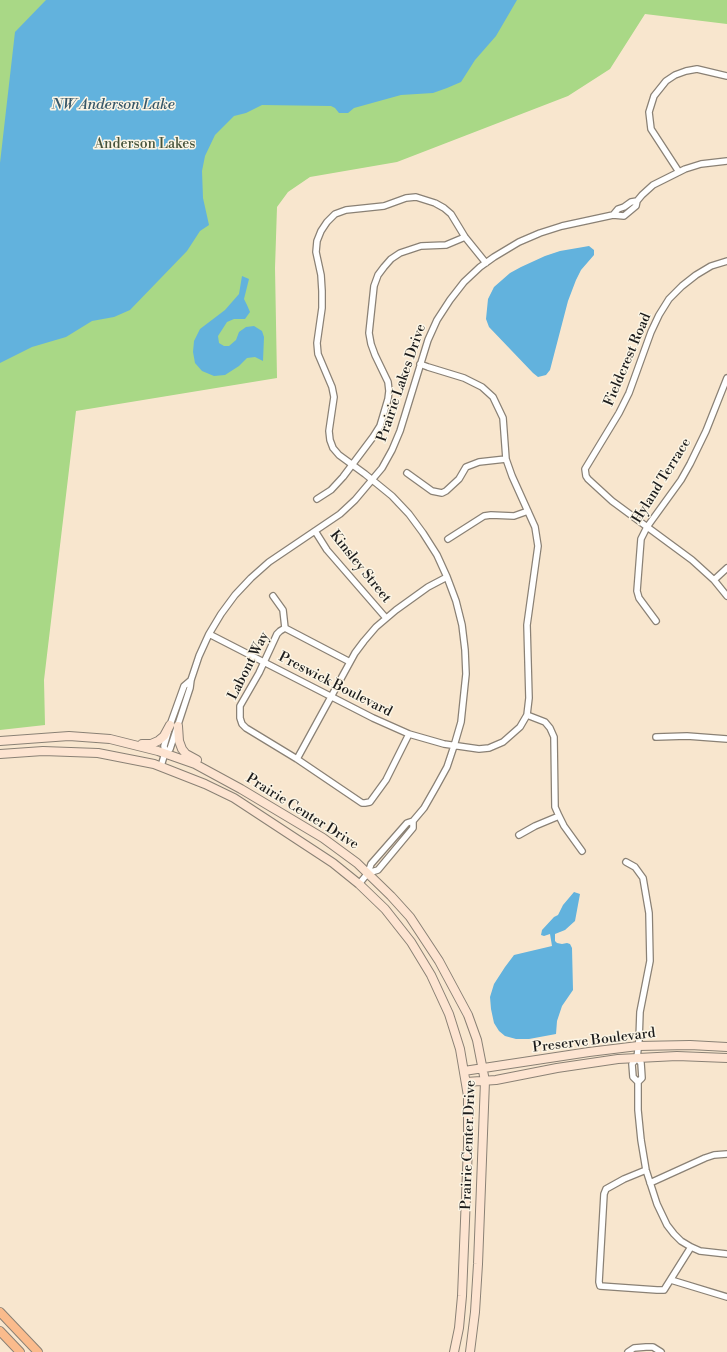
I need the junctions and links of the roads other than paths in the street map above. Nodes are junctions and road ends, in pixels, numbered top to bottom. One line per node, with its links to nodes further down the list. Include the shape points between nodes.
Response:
1 (727, 76): 3 (street, via 697,69 686,71 666,81 654,96 649,112 651,129)
2 (727, 161): 3 (street, Prairie Lakes Drive, via 701,164)
3 (678, 172): 4 (street, Prairie Lakes Drive, via 647,189)
4 (637, 201): 5 (street, Prairie Lakes Drive, via 618,209); 5 (street, Prairie Lakes Drive, via 636,206 624,216)
5 (612, 215): 8 (street, Prairie Lakes Drive, via 540,233 519,242)
6 (465, 237): 8 (street); 12 (street, via 446,245 421,246 400,253 384,266 378,276 374,286 369,333 375,355 388,382 388,400 380,426); 12 (street, via 451,214 444,208 416,197 370,209 346,210 336,214 321,231 316,252 322,291 318,354 334,397 330,440 339,455)
7 (727, 261): 17 (street, Fieldcrest Road, via 711,266 696,275 669,299 651,332 629,393 585,470 586,476 598,489)
8 (486, 262): 9 (street, Prairie Lakes Drive, via 464,282 437,320)
9 (420, 364): 11 (street, via 464,378 482,387 493,397 503,418); 14 (street, Prairie Lakes Drive, via 400,431 392,450)
10 (727, 378): 17 (street, Hyland Terrace, via 690,464)
11 (506, 459): 13 (street, via 479,462 466,467 459,479 442,493 432,491); 16 (street)
12 (353, 465): 14 (street); 15 (street, via 331,490)
13 (407, 473)
14 (373, 480): 18 (street, Prairie Lakes Drive, via 345,509); 21 (street, via 402,507 423,532)
15 (317, 499)
16 (528, 511): 19 (street, via 514,516 484,516); 32 (street, via 535,527 538,546 527,625 530,693)
17 (647, 527): 22 (street, via 692,560); 26 (street, Hyland Terrace, via 641,539 637,590 639,598)
18 (315, 531): 25 (street, Kinsley Street, via 327,550); 28 (street, Prairie Lakes Drive, via 269,562 251,578 235,595)
19 (448, 539)
20 (727, 568): 22 (street)
21 (447, 578): 25 (street, via 428,587); 39 (street, via 462,625 466,674 461,722)
22 (714, 580): 24 (street)
23 (273, 596): 27 (street, Labont Way, via 283,610)
24 (727, 596)
25 (386, 618): 30 (street, via 364,641)
26 (656, 621)
27 (285, 628): 29 (street, Labont Way, via 278,634); 30 (street, Labont Way)
28 (209, 634): 29 (street, Preswick Boulevard); 33 (street, Prairie Lakes Drive)
29 (264, 662): 31 (street, Preswick Boulevard); 42 (street, Labont Way, via 240,706 242,724)
30 (350, 662): 31 (street)
31 (332, 696): 34 (street, Preswick Boulevard); 42 (street)
32 (527, 715): 39 (street, Preswick Boulevard, via 520,727 499,744 479,750); 45 (street, via 545,722 554,737 554,796)
33 (174, 725): 38 (main road, via 158,741 150,744); 40 (street, Prairie Lakes Drive, via 170,749); 44 (main road, via 180,745 186,754 216,769)
34 (409, 734): 39 (street, Preswick Boulevard); 42 (street, via 386,780 368,803 362,803)
35 (656, 737): 36 (street)
36 (727, 738)
37 (0, 741): 38 (main road, Prairie Center Drive, via 69,736 110,739)
38 (133, 744): 40 (main road, Prairie Center Drive)
39 (454, 746): 46 (street, via 436,788)
40 (165, 753): 43 (street, Prairie Lakes Drive); 44 (main road, Prairie Center Drive, via 195,764)
41 (0, 754): 43 (main road, Prairie Center Drive, via 79,752 116,756)
42 (297, 759)
43 (161, 766): 51 (main road, Prairie Center Drive, via 234,798 333,863)
44 (241, 789): 50 (main road, Prairie Center Drive, via 323,838)
45 (559, 816): 47 (street); 48 (street)
46 (413, 821): 50 (street, via 407,823 376,858); 50 (street, via 414,828 378,870)
47 (519, 835)
48 (582, 851)
49 (626, 862): 52 (street, via 635,867 642,878 649,913 650,961 640,1012)
50 (368, 873): 51 (street); 56 (main road, Prairie Center Drive, via 410,917 439,961 468,1015)
51 (359, 884): 57 (main road, Prairie Center Drive, via 385,909 411,942 431,975 451,1020)
52 (638, 1046): 53 (main road, Preserve Boulevard); 54 (street); 56 (main road, Preserve Boulevard)
53 (727, 1047)
54 (637, 1058): 55 (main road, Preserve Boulevard); 58 (main road, Preserve Boulevard); 61 (street, via 632,1064 633,1077 638,1082 638,1110)
55 (727, 1058)
56 (484, 1069): 57 (main road, Preserve Boulevard); 58 (main road, Prairie Center Drive)
57 (464, 1071): 59 (main road, Prairie Center Drive)
58 (485, 1081): 59 (main road, Preserve Boulevard); 72 (main road, Prairie Center Drive, via 478,1264)
59 (466, 1082): 71 (main road, Prairie Center Drive, via 469,1109 465,1231 459,1328)
60 (727, 1154): 62 (street, via 705,1158)
61 (646, 1170): 62 (street); 65 (street, via 606,1189 598,1282 604,1287 664,1290)
62 (650, 1183): 63 (street, via 667,1225)
63 (691, 1247): 64 (street, via 709,1253); 65 (street)
64 (727, 1254)
65 (671, 1280): 66 (street)
66 (727, 1297)
67 (0, 1312): 70 (main road)
68 (0, 1331): 69 (main road)
69 (20, 1352)
70 (38, 1352)
71 (454, 1352)
72 (470, 1352)
73 (628, 1352): 74 (street, via 634,1348 653,1347)
74 (661, 1352)

